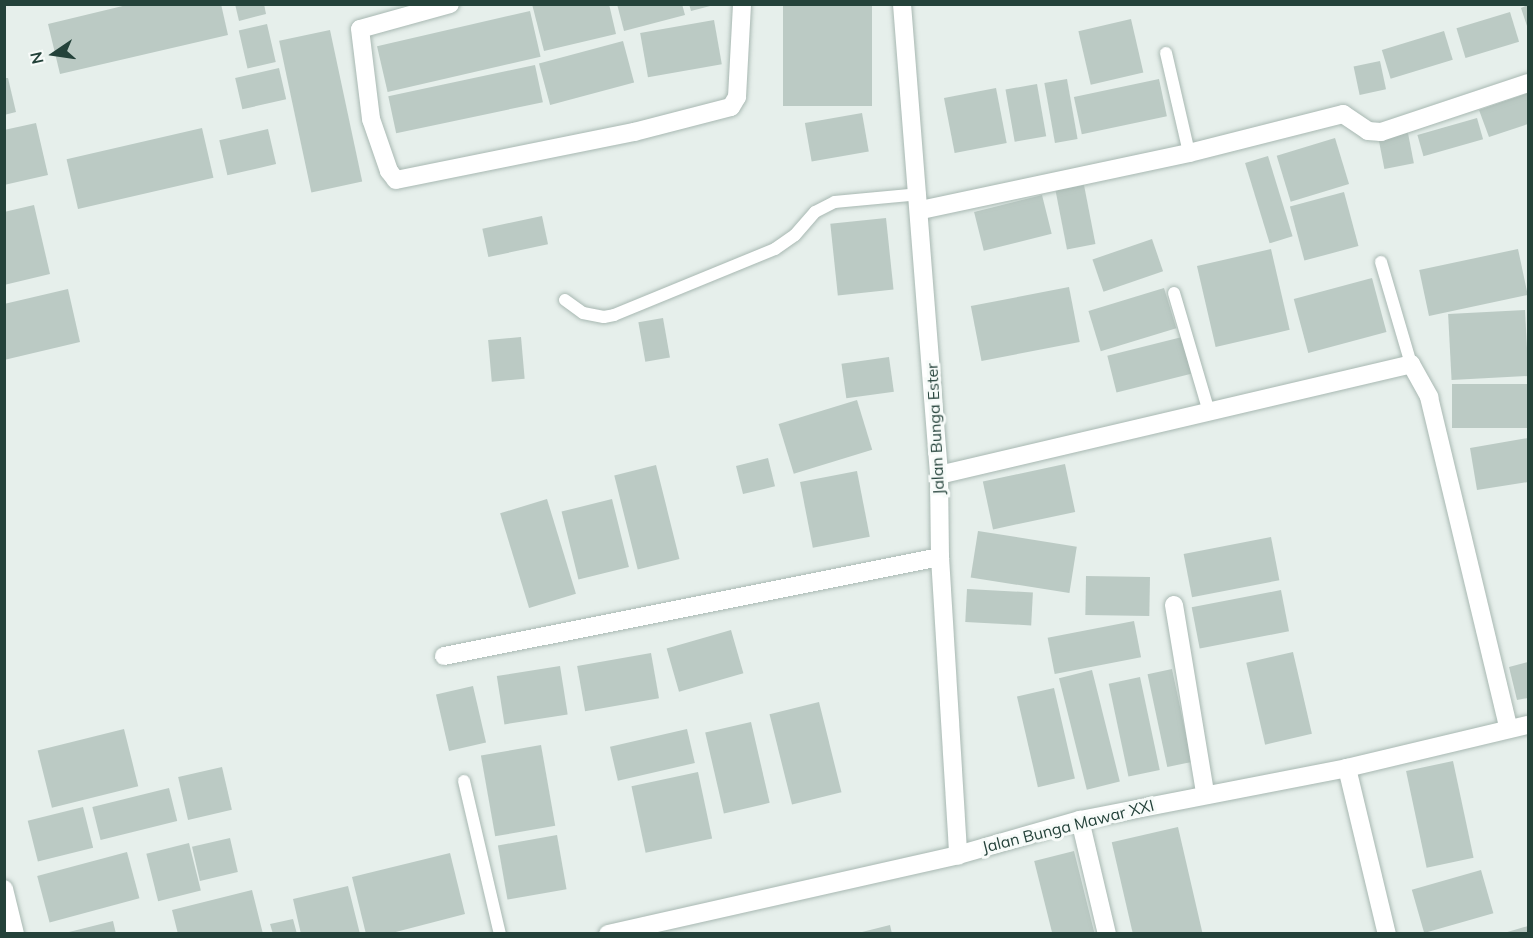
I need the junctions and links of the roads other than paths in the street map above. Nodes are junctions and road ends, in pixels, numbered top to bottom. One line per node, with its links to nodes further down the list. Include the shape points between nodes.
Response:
1 (450, 4): 2 (street, via 360,29 371,119 389,171 396,180 634,132 731,107 737,97)
2 (742, 4)
3 (902, 4): 7 (street, Jalan Bunga Ester)
4 (1166, 53): 6 (lane)
5 (1528, 83): 6 (street, via 1382,132 1368,131 1343,114)
6 (1189, 153): 7 (street)
7 (920, 202): 10 (lane, via 835,202 815,212 784,244 614,315 583,313); 13 (street, Jalan Bunga Ester)
8 (1381, 262): 11 (lane)
9 (1174, 293): 12 (lane)
10 (565, 300)
11 (1411, 364): 12 (street); 18 (street, via 1429,397)
12 (1209, 412): 13 (street)
13 (939, 475): 14 (street, Jalan Bunga Ester)
14 (940, 557): 16 (street); 23 (street, Jalan Bunga Ester)
15 (1174, 605): 21 (street)
16 (444, 656)
17 (1528, 725): 18 (street, Jalan Bunga Mawar XXI)
18 (1508, 727): 19 (street, Jalan Bunga Mawar XXI)
19 (1347, 768): 21 (street, Jalan Bunga Mawar XXI); 29 (street)
20 (464, 781): 26 (lane)
21 (1205, 793): 22 (street, Jalan Bunga Mawar XXI)
22 (1080, 820): 23 (street, Jalan Bunga Mawar XXI); 28 (street)
23 (958, 855): 27 (street, Jalan Bunga Mawar XXI)
24 (4, 889): 25 (street)
25 (15, 933)
26 (500, 933)
27 (608, 933)
28 (1107, 933)
29 (1387, 933)

